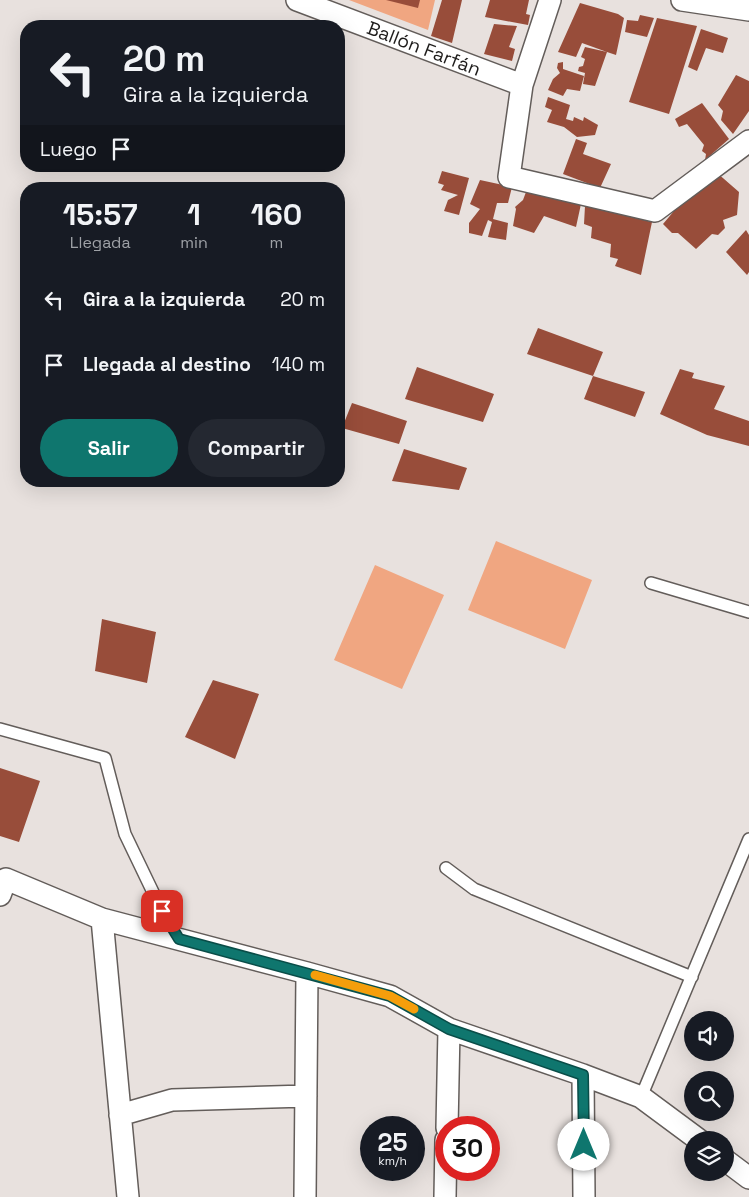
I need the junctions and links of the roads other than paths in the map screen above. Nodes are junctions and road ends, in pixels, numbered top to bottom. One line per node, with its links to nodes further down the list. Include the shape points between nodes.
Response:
1 (297, 0): 5 (street, Ballón Farfán)
2 (550, 0): 5 (street)
3 (682, 0): 4 (street)
4 (749, 10)
5 (522, 85): 6 (street, via 509,177 655,211)
6 (749, 140)
7 (651, 582): 8 (lane)
8 (749, 612)
9 (0, 729): 14 (lane, via 105,758 125,834)
10 (749, 838): 16 (lane)
11 (446, 868): 16 (lane, via 474,889)
12 (0, 895): 13 (street, via 6,879)
13 (102, 919): 14 (street); 21 (street)
14 (179, 939): 15 (street)
15 (307, 972): 17 (street, via 390,996); 19 (street)
16 (692, 977): 20 (lane)
17 (449, 1029): 18 (street); 22 (street)
18 (583, 1075): 20 (street); 30 (street)
19 (306, 1096): 21 (street, via 172,1100); 28 (street)
20 (641, 1097): 23 (street)
21 (120, 1114): 27 (street)
22 (447, 1116)
23 (687, 1131)
24 (734, 1167): 25 (street)
25 (749, 1178)
26 (445, 1181): 29 (street)
27 (128, 1197)
28 (305, 1197)
29 (445, 1197)
30 (584, 1197)

